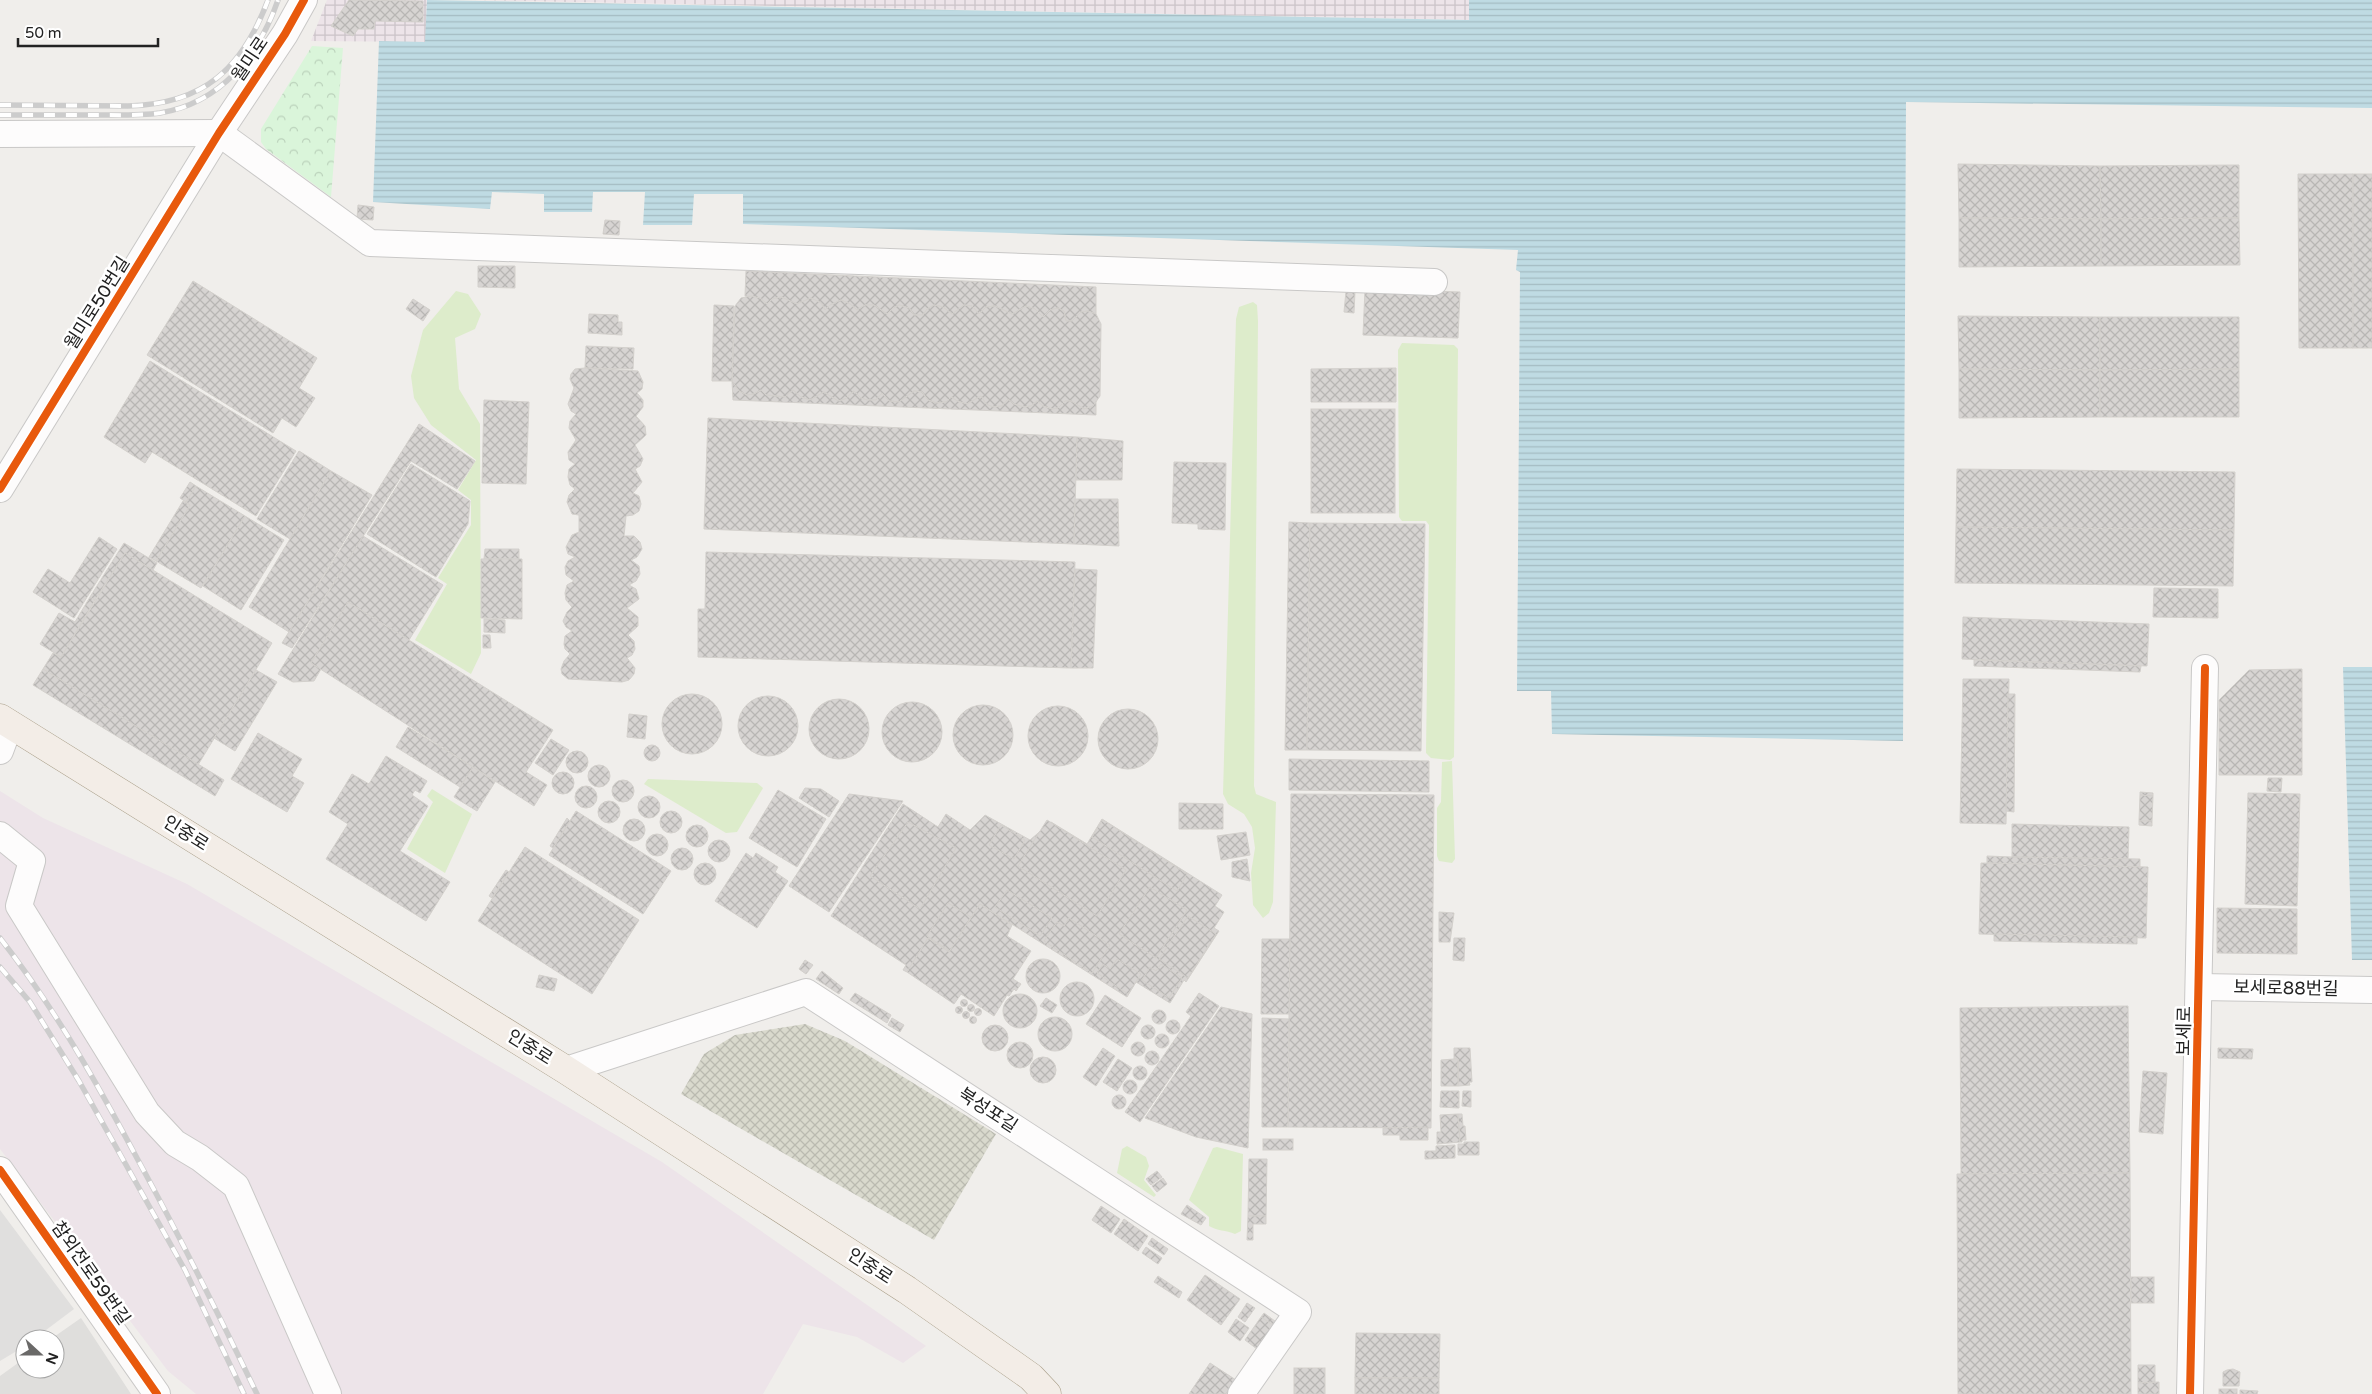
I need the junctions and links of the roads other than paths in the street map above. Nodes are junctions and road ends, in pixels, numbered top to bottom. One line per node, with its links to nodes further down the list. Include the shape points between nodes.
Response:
1 (304, 0): 2 (street, 월미로)
2 (219, 133): 3 (street); 4 (street, via 370,243); 5 (street, 월미로50번길)
3 (0, 134)
4 (1434, 282)
5 (0, 489)
6 (2205, 668): 10 (street, 보세로)
7 (5, 721): 8 (street); 12 (main road, 인중로)
8 (0, 751)
9 (0, 835): 15 (street, via 32,861 19,906 147,1113 175,1143 236,1186)
10 (2200, 987): 11 (street, 보세로88번길); 18 (street, 보세로)
11 (2372, 990)
12 (566, 1070): 16 (main road, 인중로, via 907,1290 1031,1377); 17 (street, 북성포길, via 806,992 1298,1312)
13 (1, 1175): 14 (street, 참외전로59번길)
14 (157, 1394)
15 (328, 1394)
16 (1047, 1394)
17 (1241, 1394)
18 (2190, 1394)

